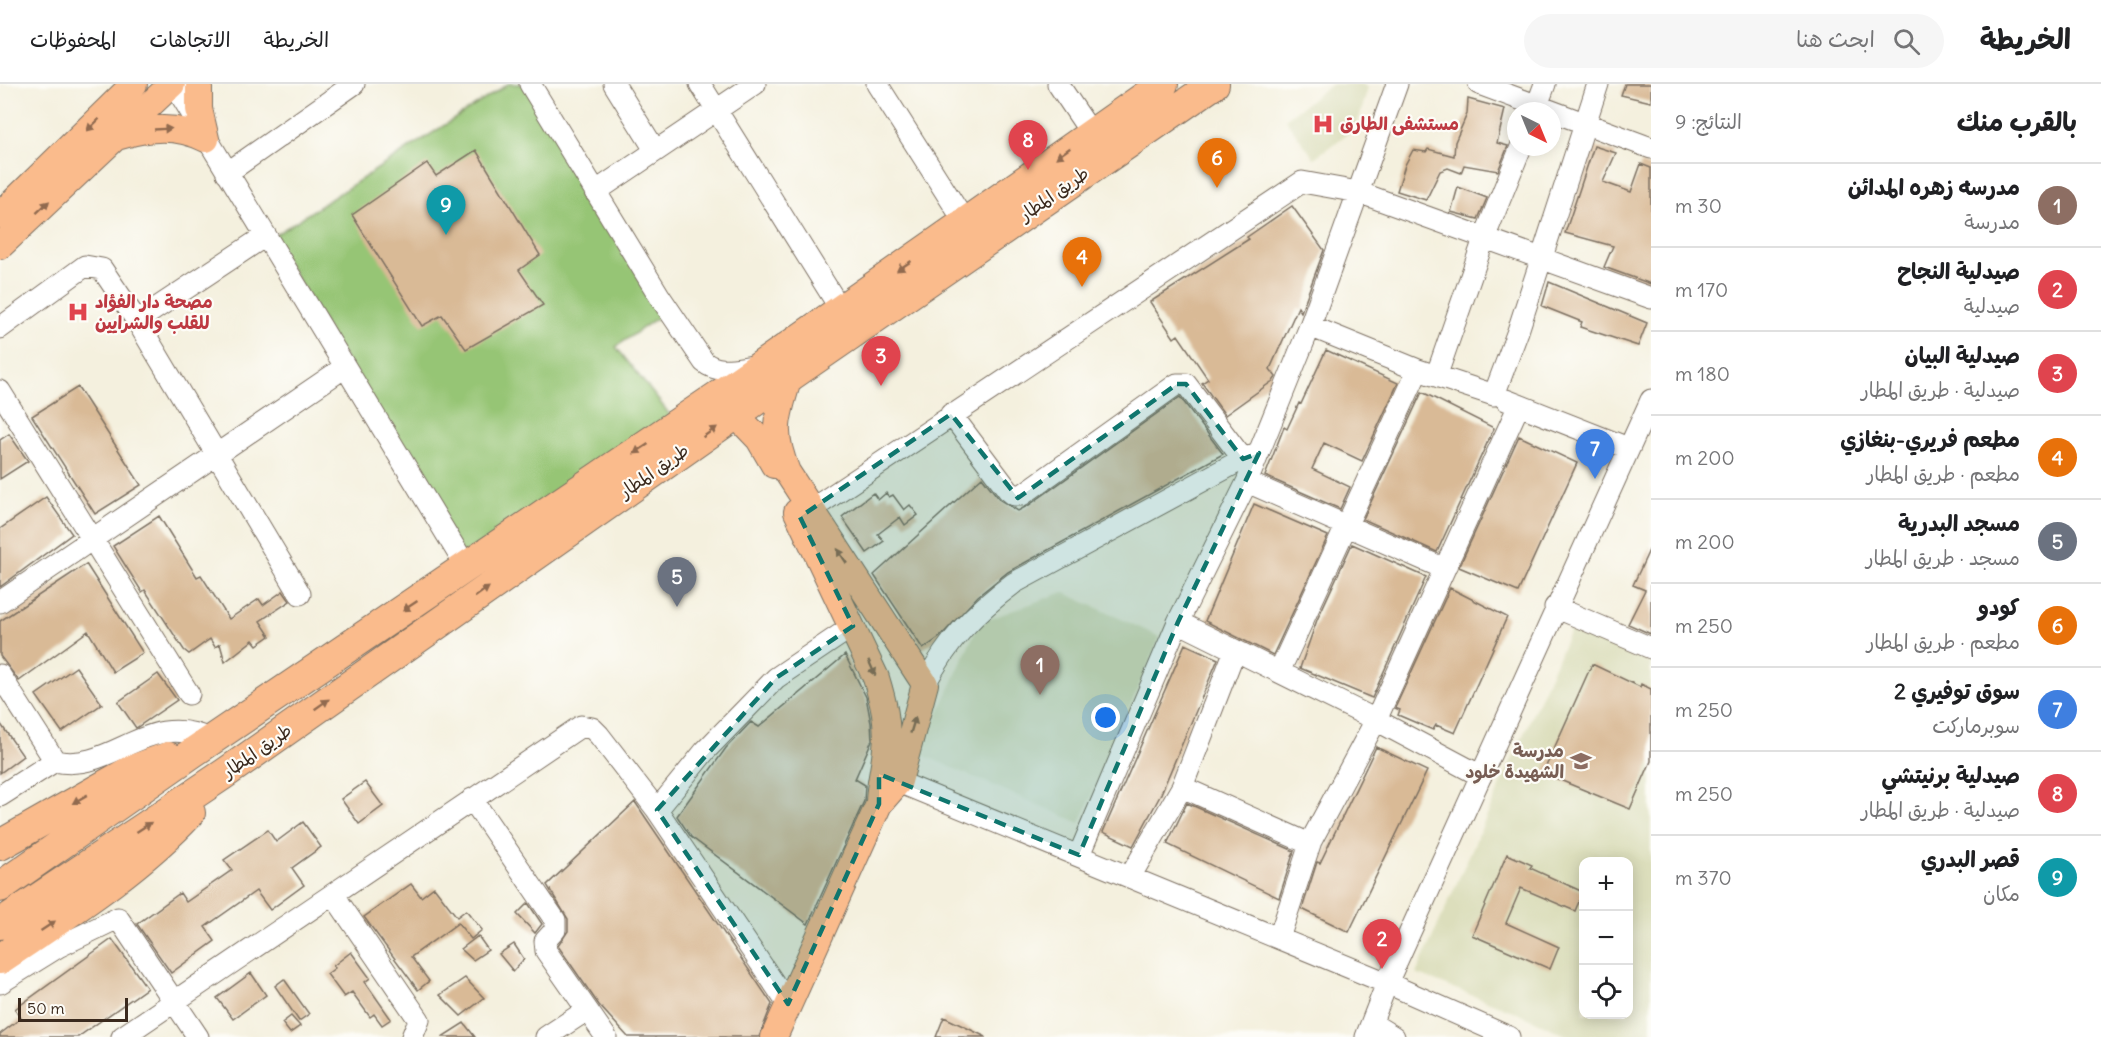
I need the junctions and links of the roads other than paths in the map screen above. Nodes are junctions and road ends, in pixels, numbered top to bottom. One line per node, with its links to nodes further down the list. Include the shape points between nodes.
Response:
1 (173, 84): 23 (main road); 24 (street)
2 (199, 84): 24 (main road, via 199,109)
3 (354, 84): 28 (street)
4 (530, 84): 29 (street)
5 (614, 84): 26 (street)
6 (700, 84): 19 (street)
7 (755, 84): 19 (street)
8 (877, 84): 32 (street)
9 (1058, 84): 22 (street)
10 (1163, 84): 22 (highway, طريق المطار)
11 (1214, 84): 45 (highway, طريق المطار)
12 (1396, 84): 30 (street)
13 (1479, 84): 17 (street)
14 (1545, 84): 18 (street)
15 (1598, 84): 21 (street)
16 (126, 89): 31 (main road, one-way to 31)
17 (1522, 102)
18 (1538, 102)
19 (716, 110): 26 (street); 38 (street)
20 (1561, 116): 21 (street)
21 (1583, 123): 25 (street); 36 (street)
22 (1091, 133): 32 (highway, طريق المطار, one-way to 32)
23 (120, 136): 24 (main road, one-way to 24, via 138,130 179,128); 35 (main road, one-way to 23)
24 (206, 139): 28 (street)
25 (1651, 148)
26 (655, 150): 29 (street)
27 (1517, 156): 34 (street)
28 (227, 173): 33 (street)
29 (595, 192): 42 (street, via 704,362 723,369)
30 (1358, 192): 34 (street); 40 (street); 51 (street, via 1310,181 1294,186)
31 (0, 215)
32 (966, 224): 38 (highway, طريق المطار, one-way to 38)
33 (265, 236): 39 (street); 43 (street)
34 (1485, 236): 36 (street); 44 (street)
35 (0, 246)
36 (1540, 256): 37 (street); 47 (street)
37 (1651, 298)
38 (841, 310): 42 (highway, طريق المطار)
39 (137, 321): 41 (street, via 102,269 85,266); 53 (street)
40 (1310, 326): 44 (street); 54 (street)
41 (0, 328)
42 (762, 365): 59 (highway, طريق المطار, one-way to 59)
43 (345, 367): 53 (street); 59 (street)
44 (1427, 372): 47 (street); 57 (street)
45 (789, 377): 50 (highway, طريق المطار); 56 (main road, via 776,421 777,447)
46 (0, 391): 58 (street)
47 (1494, 395): 49 (street)
48 (1651, 400): 52 (street)
49 (1519, 405): 52 (street); 60 (street)
50 (735, 414): 56 (main road, via 765,447); 75 (highway, طريق المطار, one-way to 50)
51 (951, 414): 54 (street, via 1014,495 1022,495 1177,384 1186,384); 56 (street)
52 (1628, 448): 63 (street)
53 (216, 455): 58 (street); 61 (street)
54 (1251, 456): 55 (street); 70 (street, via 986,603 942,652)
55 (1247, 482): 57 (street); 64 (street)
56 (806, 513): 65 (main road); 70 (main road, one-way to 56)
57 (1344, 525): 60 (street); 68 (street)
58 (92, 539): 62 (street); 71 (street)
59 (467, 568): 73 (highway, طريق المطار, one-way to 73)
60 (1443, 568): 72 (street)
61 (300, 594)
62 (0, 602)
63 (1555, 607): 66 (street); 76 (street)
64 (1178, 622): 67 (street); 84 (street)
65 (853, 626): 77 (main road, one-way to 77, via 883,701); 81 (street, via 776,678 705,751)
66 (1651, 648)
67 (1236, 650): 68 (street); 78 (street)
68 (1279, 672): 72 (street)
69 (0, 675): 74 (street)
70 (925, 684): 77 (main road, one-way to 70)
71 (189, 694)
72 (1376, 720): 76 (street); 82 (street)
73 (201, 746): 74 (street, via 186,730 165,730 77,764); 83 (highway, one-way to 83, via 132,770); 86 (highway, طريق المطار)
74 (55, 760): 79 (street)
75 (224, 774): 88 (highway, طريق المطار, one-way to 75); 90 (highway, one-way to 75, via 152,849)
76 (1481, 776): 92 (street)
77 (890, 778): 84 (street); 94 (main road)
78 (1182, 787): 82 (street, via 1303,841); 85 (street)
79 (0, 796)
80 (472, 799): 81 (street, via 581,726 592,728 599,735); 87 (street); 95 (street, via 555,920 557,925 544,946)
81 (657, 810): 94 (street)
82 (1311, 841): 89 (street)
83 (0, 845)
84 (1079, 855): 85 (street)
85 (1130, 877): 89 (street)
86 (0, 888)
87 (333, 894): 93 (street); 99 (street, via 419,1020)
88 (0, 924)
89 (1279, 938): 92 (street)
90 (0, 959)
91 (0, 983): 93 (street, via 58,947 118,918)
92 (1387, 983): 96 (street); 104 (street)
93 (174, 1002): 97 (street); 98 (street)
94 (788, 1004): 102 (main road)
95 (587, 1010): 100 (street); 101 (street)
96 (1369, 1030): 103 (street)
97 (122, 1037)
98 (198, 1037)
99 (412, 1037)
100 (546, 1037)
101 (606, 1037)
102 (774, 1037)
103 (1394, 1037)
104 (1509, 1037)

